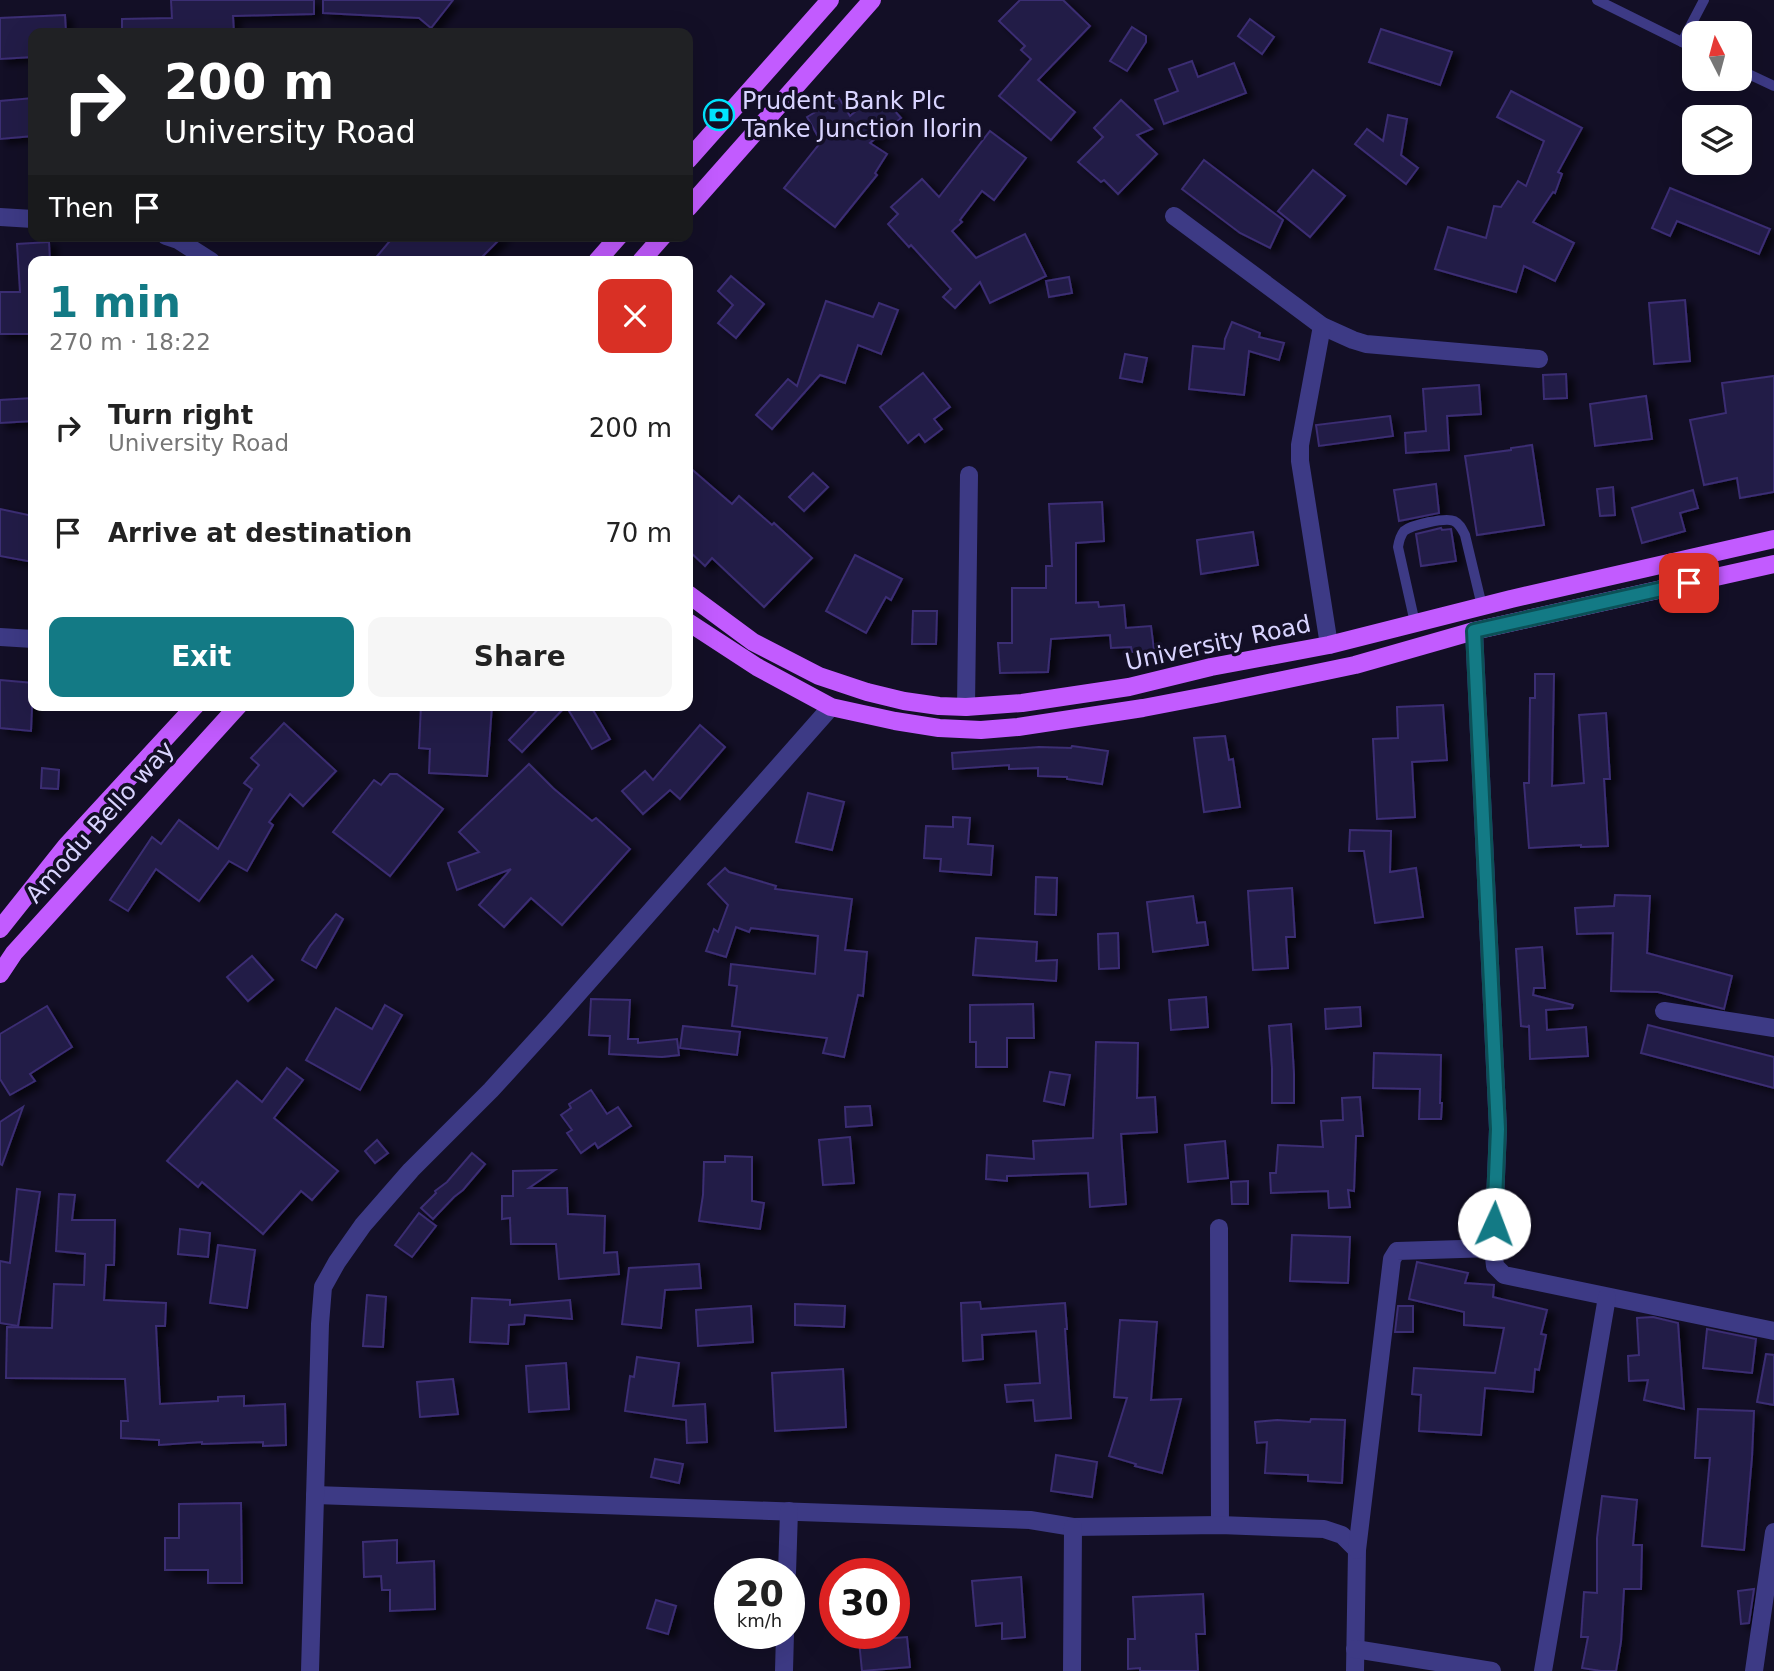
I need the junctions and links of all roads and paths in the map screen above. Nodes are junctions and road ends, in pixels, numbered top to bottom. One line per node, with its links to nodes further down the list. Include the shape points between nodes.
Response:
1 (872, 0): 10 (main road)
2 (1597, 0): 6 (lane)
3 (1704, 0): 5 (lane)
4 (827, 1): 9 (main road)
5 (1693, 21)
6 (1682, 42)
7 (1752, 76): 8 (lane)
8 (1774, 86)
9 (693, 154)
10 (693, 202)
11 (1174, 216): 20 (street)
12 (0, 217): 13 (street)
13 (28, 219)
14 (181, 242): 17 (street)
15 (614, 242): 18 (main road)
16 (658, 242): 19 (main road)
17 (203, 256)
18 (601, 256)
19 (645, 256)
20 (1322, 326): 21 (street, via 1366,344); 32 (street, via 1300,461)
21 (1539, 359)
22 (969, 475): 34 (street)
23 (1774, 539): 26 (main road, University Road)
24 (1774, 564): 29 (main road, University Road)
25 (693, 598): 34 (main road, University Road, via 753,642 818,676 904,701)
26 (1482, 606): 27 (main road, University Road); 27 (lane, via 1460,526 1446,519 1410,527 1399,538 1398,547); 29 (main road)
27 (1415, 623): 32 (main road, University Road)
28 (693, 625): 33 (main road, University Road)
29 (1481, 630): 33 (main road, University Road, via 1242,688 1018,727 939,728); 42 (street, via 1498,1129)
30 (0, 637): 31 (street)
31 (28, 639)
32 (1329, 645): 34 (main road, University Road, via 1129,687)
33 (831, 707): 45 (street, via 552,1023 411,1170 337,1262 323,1287)
34 (966, 707)
35 (190, 711): 37 (main road, Amodu Bello way, via 66,846)
36 (234, 711): 38 (main road, Amodu Bello way)
37 (0, 929)
38 (0, 974)
39 (1664, 1011): 40 (street)
40 (1774, 1028)
41 (1219, 1228): 47 (street)
42 (1493, 1248): 43 (street, via 1495,1266 1504,1275); 50 (street, via 1397,1251 1392,1259)
43 (1607, 1297): 44 (street); 59 (street)
44 (1774, 1331)
45 (315, 1495): 46 (street); 54 (street)
46 (789, 1511): 48 (street, via 1030,1520); 51 (street)
47 (1220, 1525): 48 (street); 50 (street, via 1324,1529 1342,1535)
48 (1073, 1527): 56 (street)
49 (1774, 1532): 60 (street)
50 (1357, 1550): 52 (street)
51 (787, 1558)
52 (1355, 1648): 57 (street); 58 (street)
53 (785, 1649): 55 (street)
54 (310, 1671)
55 (784, 1671)
56 (1072, 1671)
57 (1355, 1671)
58 (1492, 1671)
59 (1542, 1671)
60 (1754, 1671)

